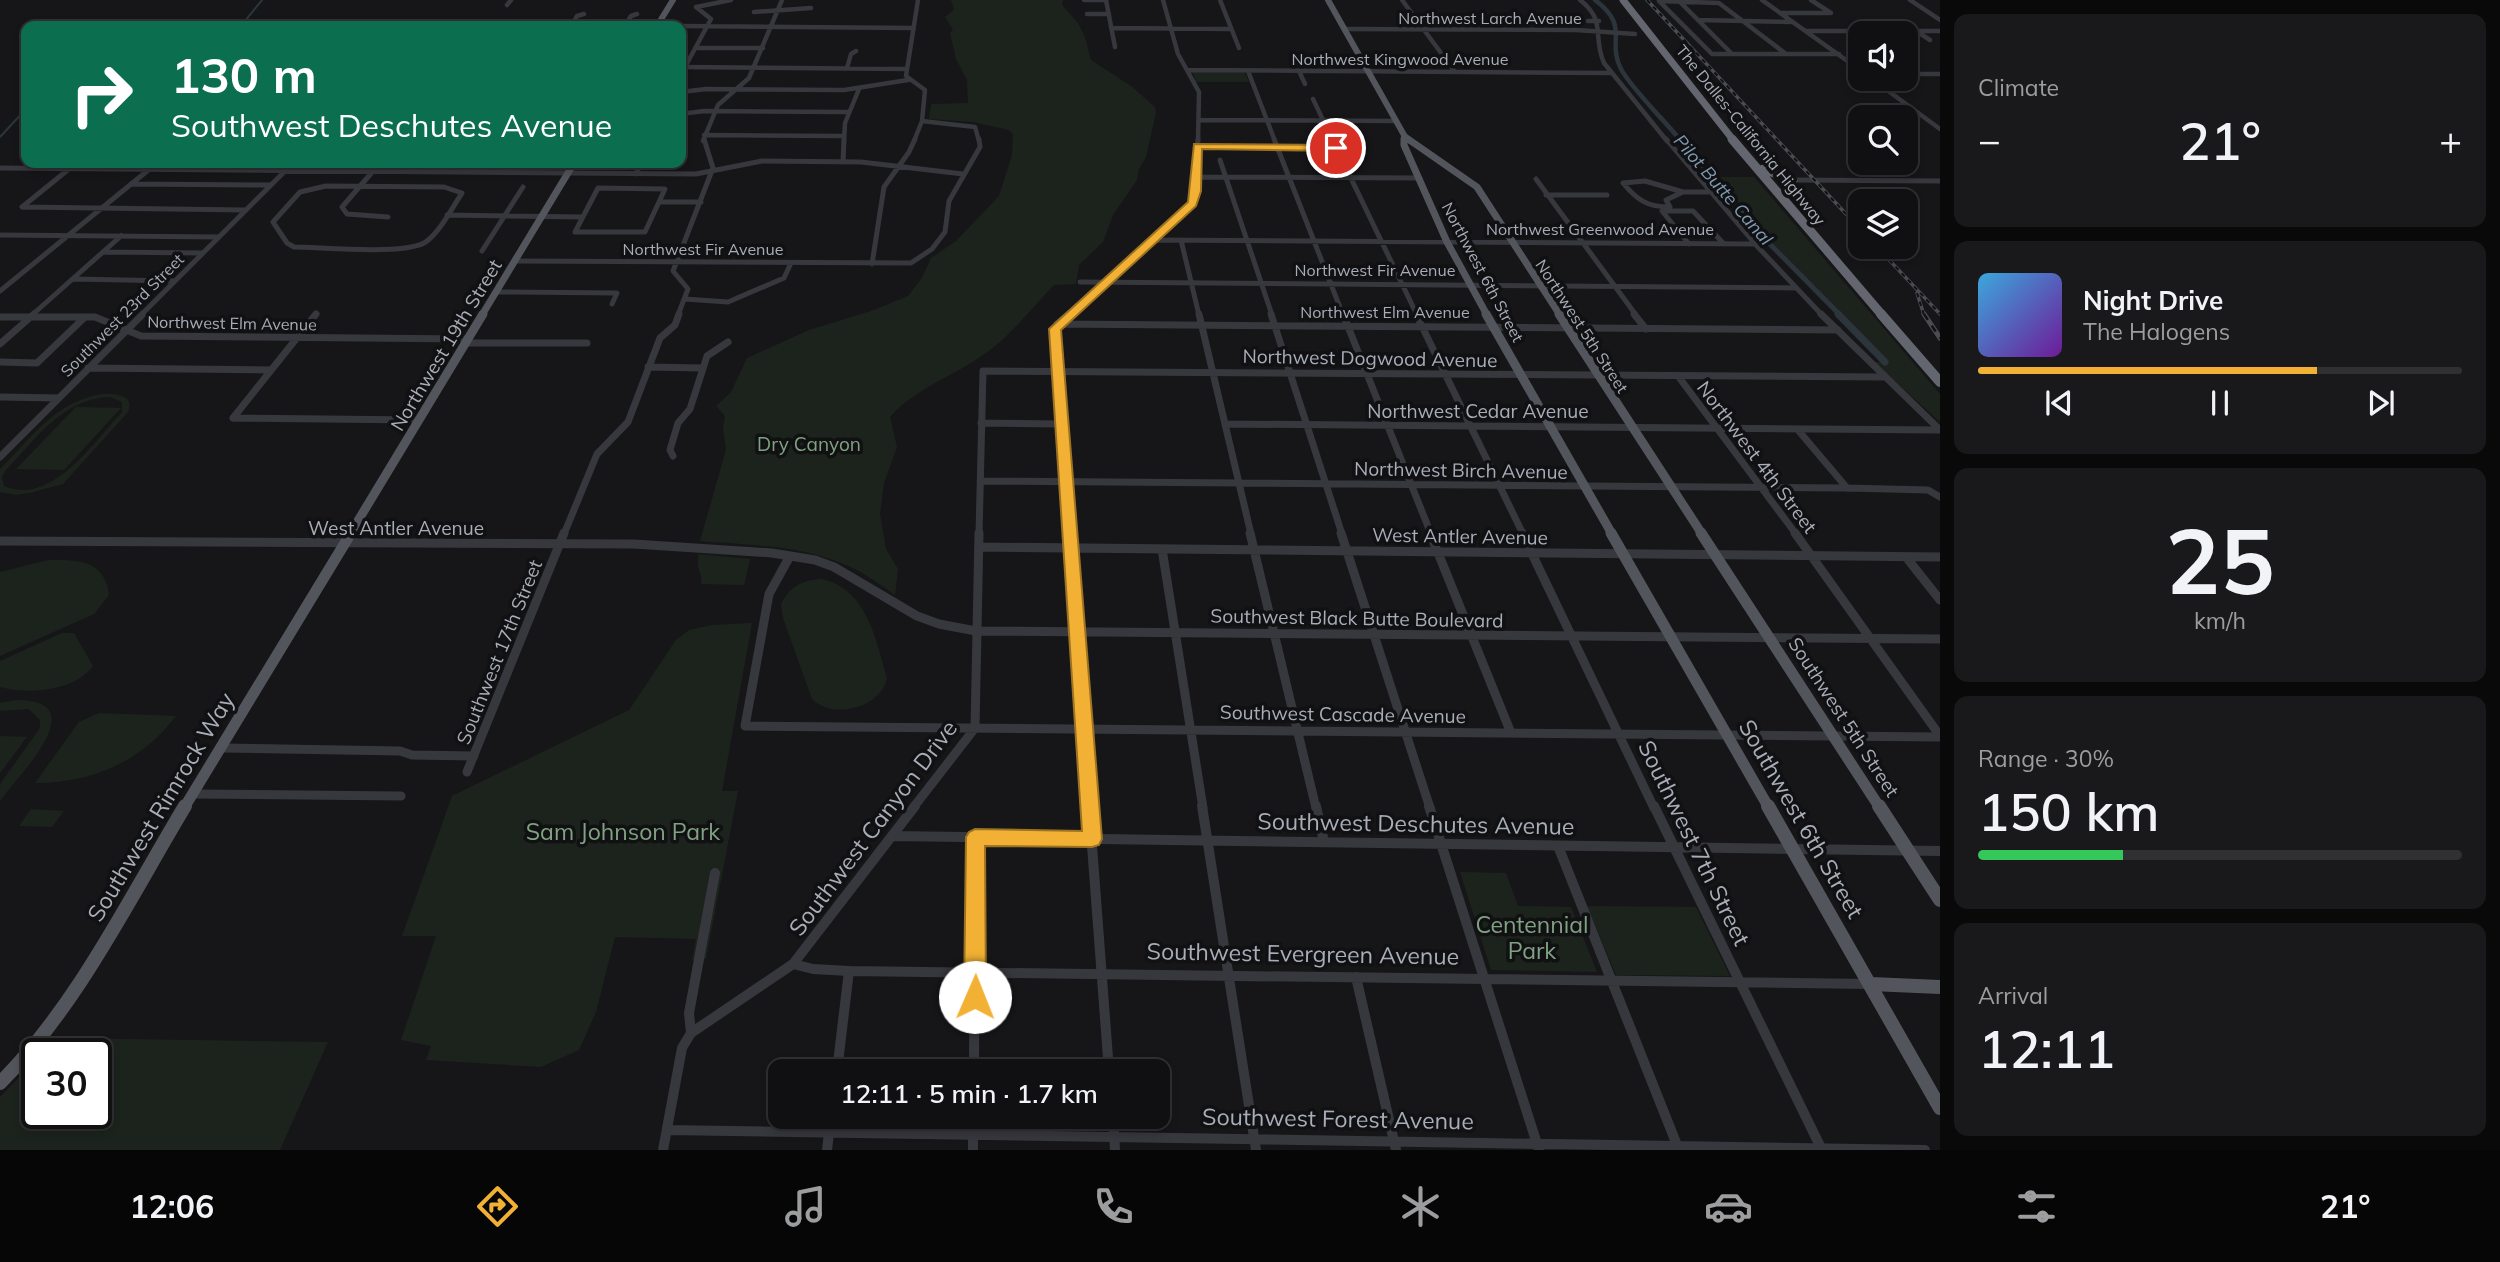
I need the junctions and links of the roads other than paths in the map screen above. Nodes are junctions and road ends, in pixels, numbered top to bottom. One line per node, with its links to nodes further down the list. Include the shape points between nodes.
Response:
1 (511, 0): 19 (street)
2 (673, 0): 32 (main road)
3 (732, 0): 38 (street, via 695,7 711,19)
4 (782, 0): 21 (street)
5 (918, 0): 41 (street)
6 (1084, 0): 7 (street)
7 (1106, 0): 27 (street)
8 (1163, 0): 43 (street)
9 (1220, 0): 44 (street)
10 (1328, 0): 45 (main road, Northwest 6th Street)
11 (1402, 0): 46 (street)
12 (1580, 0): 34 (street)
13 (1623, 0): 47 (highway, The Dalles-California Highway)
14 (1629, 0): 113 (highway, The Dalles-California Highway)
15 (1762, 0): 23 (street)
16 (1811, 0): 23 (street, via 1831,13)
17 (1910, 0): 28 (street)
18 (1681, 3): 29 (street); 35 (street, via 1718,4); 63 (street, via 1659,1 1707,51)
19 (507, 5)
20 (811, 8): 21 (street)
21 (778, 10): 22 (street); 39 (street)
22 (754, 12)
23 (1781, 13): 36 (street)
24 (584, 14): 30 (street)
25 (637, 14): 31 (street)
26 (1087, 14): 27 (street)
27 (1109, 14): 42 (street)
28 (1940, 17)
29 (1698, 20): 35 (street); 63 (street)
30 (575, 21)
31 (628, 21)
32 (661, 21)
33 (1588, 21): 34 (street)
34 (1599, 21): 48 (street)
35 (1742, 21): 36 (street); 64 (street)
36 (1793, 22): 49 (street)
37 (686, 26): 38 (street)
38 (707, 26): 39 (street); 59 (street)
39 (771, 27): 40 (street); 60 (street)
40 (825, 27): 41 (street); 55 (street)
41 (914, 28): 71 (street)
42 (1111, 28): 43 (street); 58 (street)
43 (1171, 28): 44 (street); 72 (street)
44 (1231, 29): 61 (street)
45 (1345, 29): 46 (street, Northwest Larch Avenue); 75 (main road, Northwest 6th Street)
46 (1423, 30): 48 (street, Northwest Larch Avenue); 76 (street)
47 (1647, 30): 54 (highway); 56 (highway, The Dalles-California Highway)
48 (1601, 31): 54 (street, Northwest Larch Avenue); 77 (street, via 1602,59)
49 (1806, 31): 50 (street); 65 (street)
50 (1848, 31)
51 (1918, 31): 53 (street)
52 (1918, 32): 57 (street)
53 (1940, 32)
54 (1635, 34): 56 (highway)
55 (822, 39)
56 (1654, 39): 222 (highway, The Dalles-California Highway, via 1764,179)
57 (1930, 40)
58 (1115, 47)
59 (695, 48): 60 (street); 67 (street)
60 (763, 48): 69 (street)
61 (1239, 48)
62 (856, 51): 70 (street)
63 (1732, 54): 64 (street)
64 (1786, 54): 65 (street)
65 (1839, 54): 66 (street)
66 (1848, 61)
67 (686, 62)
68 (686, 67): 69 (street)
69 (753, 68): 70 (street); 82 (street)
70 (847, 68): 71 (street)
71 (907, 69): 80 (street)
72 (1188, 70): 73 (street, Northwest Kingwood Avenue); 90 (street, via 1199,92)
73 (1248, 71): 74 (street, Northwest Kingwood Avenue); 91 (street)
74 (1299, 71): 75 (street, Northwest Kingwood Avenue); 81 (street)
75 (1368, 71): 76 (street, Northwest Kingwood Avenue); 94 (main road, Northwest 6th Street)
76 (1455, 72): 77 (street, Northwest Kingwood Avenue)
77 (1612, 73): 135 (street)
78 (1918, 74): 79 (street)
79 (1940, 74)
80 (908, 80): 83 (street); 92 (street, via 925,90)
81 (1305, 84)
82 (737, 89): 83 (street); 85 (street); 87 (street)
83 (859, 89): 88 (street)
84 (1889, 91): 95 (street)
85 (686, 92)
86 (1313, 99): 93 (street, Southwest 7th Street)
87 (714, 111): 88 (street); 89 (street); 96 (street)
88 (848, 112): 98 (street)
89 (686, 114)
90 (1199, 120): 91 (street); 99 (street)
91 (1266, 120): 93 (street); 100 (street)
92 (922, 121): 106 (street, via 909,152); 120 (street, Northwest Fir Avenue, via 968,124 978,130 979,147)
93 (1324, 121): 94 (street); 101 (street, Southwest 7th Street)
94 (1396, 121): 97 (main road, Northwest 6th Street)
95 (1938, 126)
96 (704, 135): 98 (street); 117 (street)
97 (1404, 135): 102 (main road, Northwest 5th Street); 105 (main road, Northwest 6th Street)
98 (844, 136): 104 (street)
99 (1197, 146): 100 (street); 121 (street)
100 (1276, 148): 101 (street); 123 (street)
101 (1336, 148): 124 (street, Southwest 7th Street)
102 (1433, 159): 105 (main road, via 1417,159); 157 (main road, Northwest 5th Street, via 1471,181)
103 (1220, 160): 122 (street)
104 (843, 162): 106 (street); 117 (street, via 748,163)
105 (1412, 164): 125 (main road, Northwest 6th Street)
106 (896, 167): 120 (street); 168 (street, via 884,187)
107 (287, 168): 115 (street, Southwest 23rd Street)
108 (376, 168): 116 (street)
109 (571, 168): 118 (main road, Northwest 19th Street)
110 (639, 168): 119 (street)
111 (69, 169): 112 (street); 114 (street); 140 (street, via 22,207)
112 (149, 169): 115 (street); 129 (street)
113 (1763, 169): 127 (highway); 133 (highway, The Dalles-California Highway)
114 (2, 170)
115 (284, 171): 116 (street); 130 (street, Southwest 23rd Street)
116 (372, 172): 118 (street); 131 (street)
117 (713, 172): 119 (street); 139 (street)
118 (568, 173): 119 (street); 144 (main road, Northwest 19th Street)
119 (636, 174)
120 (963, 174): 168 (street, Northwest Fir Avenue, via 949,201 939,242 918,260)
121 (1195, 177): 122 (street); 151 (street, via 1193,204)
122 (1227, 177): 123 (street); 153 (street)
123 (1288, 177): 124 (street); 154 (street)
124 (1350, 177): 125 (street); 155 (street, Southwest 7th Street)
125 (1420, 178): 156 (main road, Northwest 6th Street)
126 (1536, 179): 136 (street)
127 (1794, 180): 128 (street); 133 (highway)
128 (1940, 181)
129 (131, 184): 130 (street); 140 (street)
130 (270, 185): 141 (street, Southwest 23rd Street)
131 (360, 186): 142 (street, via 459,190 462,194); 142 (street, via 300,192 273,222 294,247 402,249 430,239); 145 (street, via 342,207 347,214)
132 (523, 187): 143 (street)
133 (1780, 188): 211 (highway, The Dalles-California Highway)
134 (1683, 192): 134 (street, via 1645,181 1623,183 1640,203 1651,207 1670,207 1666,200); 135 (street)
135 (1710, 192): 161 (street)
136 (1546, 195): 137 (street); 158 (street)
137 (1607, 195)
138 (659, 202): 139 (street); 146 (street, via 665,189 598,188); 146 (street, via 645,232 575,232)
139 (701, 202): 166 (street)
140 (102, 208): 141 (street); 148 (street)
141 (245, 210): 150 (street, Southwest 23rd Street)
142 (447, 215): 143 (street)
143 (504, 216): 144 (street); 162 (street)
144 (542, 216): 146 (street); 165 (main road, Northwest 19th Street)
145 (388, 217)
146 (582, 217)
147 (0, 235): 148 (street)
148 (71, 236): 149 (street); 171 (street)
149 (121, 236): 150 (street); 163 (street)
150 (219, 237): 164 (street, Southwest 23rd Street)
151 (1151, 240): 152 (street, Northwest Greenwood Avenue); 174 (street)
152 (1181, 240): 153 (street, Northwest Greenwood Avenue); 175 (street)
153 (1248, 241): 154 (street, Northwest Greenwood Avenue); 176 (street)
154 (1313, 241): 155 (street, Northwest Greenwood Avenue); 177 (street)
155 (1381, 242): 156 (street, Northwest Greenwood Avenue); 178 (street, Southwest 7th Street)
156 (1447, 242): 157 (street, Northwest Greenwood Avenue); 179 (main road, Northwest 6th Street)
157 (1512, 243): 158 (street, Northwest Greenwood Avenue); 180 (main road, Northwest 5th Street)
158 (1581, 243): 159 (street, Northwest Greenwood Avenue); 181 (street)
159 (1689, 244): 160 (street, Northwest Greenwood Avenue); 160 (street, via 1662,211 1693,211)
160 (1724, 244): 161 (street, Northwest Greenwood Avenue)
161 (1755, 244): 182 (street)
162 (482, 251)
163 (103, 252): 164 (street); 169 (street)
164 (203, 253): 172 (street, Southwest 23rd Street)
165 (515, 261): 166 (street, Northwest Fir Avenue); 184 (main road, Northwest 19th Street)
166 (677, 263): 167 (street, Northwest Fir Avenue); 185 (street, via 673,271 686,284)
167 (791, 263): 168 (street, Northwest Fir Avenue); 185 (street, via 784,278 728,302)
168 (872, 264)
169 (73, 279): 172 (street); 188 (street)
170 (0, 281): 171 (street)
171 (11, 281): 183 (street)
172 (175, 281): 200 (street, Southwest 23rd Street)
173 (1080, 282): 174 (street, Northwest Fir Avenue)
174 (1105, 282): 175 (street, Northwest Fir Avenue); 191 (street)
175 (1192, 282): 176 (street, Northwest Fir Avenue); 192 (street)
176 (1261, 283): 177 (street, Northwest Fir Avenue); 193 (street)
177 (1330, 284): 178 (street, Northwest Fir Avenue); 194 (street)
178 (1401, 284): 179 (street, Northwest Fir Avenue); 195 (street, Southwest 7th Street)
179 (1471, 285): 180 (street, Northwest Fir Avenue); 196 (main road, Northwest 6th Street)
180 (1539, 285): 181 (street, Northwest Fir Avenue); 197 (main road, Northwest 5th Street)
181 (1615, 286): 182 (street, Northwest Fir Avenue); 198 (street)
182 (1796, 288): 199 (street)
183 (0, 291)
184 (497, 292): 186 (street, via 617,293); 202 (main road, Northwest 19th Street)
185 (685, 299): 207 (street, Southwest 17th Street, via 676,325 660,338)
186 (612, 304)
187 (316, 314): 201 (street)
188 (31, 316): 189 (street, Northwest Elm Avenue); 190 (street, Northwest Elm Avenue); 205 (street)
189 (0, 317)
190 (85, 317): 200 (street, Northwest Elm Avenue, via 103,319); 206 (street, via 37,363)
191 (1057, 324): 192 (street, Northwest Elm Avenue); 213 (street)
192 (1203, 325): 193 (street, Northwest Elm Avenue); 214 (street)
193 (1275, 326): 194 (street, Northwest Elm Avenue); 215 (street)
194 (1347, 326): 195 (street, Northwest Elm Avenue); 216 (street)
195 (1422, 327): 196 (street, Northwest Elm Avenue); 217 (street, Southwest 7th Street)
196 (1496, 327): 197 (street, Northwest Elm Avenue); 218 (main road, Northwest 6th Street)
197 (1568, 328): 198 (street, Northwest Elm Avenue); 219 (main road, Northwest 5th Street)
198 (1646, 329): 199 (street, Northwest Elm Avenue)
199 (1838, 330): 221 (street)
200 (125, 332): 201 (street, Northwest Elm Avenue); 209 (street, Southwest 23rd Street)
201 (297, 338): 202 (street, Northwest Elm Avenue); 210 (street)
202 (466, 341): 204 (street, Northwest Elm Avenue); 225 (main road, Northwest 19th Street)
203 (728, 342): 208 (street, via 707,356)
204 (587, 343)
205 (0, 344)
206 (0, 362)
207 (648, 368): 208 (street); 252 (street, Southwest 17th Street, via 628,422 597,454)
208 (702, 368): 237 (street, via 690,409 678,423 670,450)
209 (88, 369): 210 (street); 224 (street, Southwest 23rd Street)
210 (271, 370): 225 (street, via 233,418)
211 (1940, 370)
212 (983, 371): 213 (street, Northwest Dogwood Avenue); 226 (street, Southwest Canyon Drive)
213 (1058, 371): 214 (street, Northwest Dogwood Avenue); 227 (street)
214 (1213, 372): 215 (street, Northwest Dogwood Avenue); 228 (street)
215 (1290, 373): 216 (street, Northwest Dogwood Avenue); 229 (street)
216 (1367, 373): 217 (street, Northwest Dogwood Avenue); 230 (street)
217 (1445, 374): 218 (street, Northwest Dogwood Avenue); 231 (street, Southwest 7th Street)
218 (1522, 375): 219 (street, Northwest Dogwood Avenue); 232 (main road, Northwest 6th Street)
219 (1599, 376): 220 (street, Northwest Dogwood Avenue); 233 (main road, Northwest 5th Street)
220 (1678, 376): 221 (street, Northwest Dogwood Avenue); 234 (street, Northwest 4th Street)
221 (1883, 377): 236 (street)
222 (1940, 382)
223 (0, 397): 224 (street)
224 (59, 398): 238 (street, Southwest 23rd Street)
225 (418, 420): 251 (main road, Northwest 19th Street)
226 (981, 423): 227 (street); 239 (street, Southwest Canyon Drive)
227 (1062, 424): 240 (street)
228 (1226, 424): 229 (street, Northwest Cedar Avenue); 241 (street)
229 (1307, 425): 230 (street, Northwest Cedar Avenue); 242 (street)
230 (1389, 426): 231 (street, Northwest Cedar Avenue); 243 (street)
231 (1471, 427): 232 (street, Northwest Cedar Avenue); 244 (street, Southwest 7th Street)
232 (1553, 428): 233 (street, Northwest Cedar Avenue); 245 (main road, Northwest 6th Street)
233 (1632, 428): 234 (street, Northwest Cedar Avenue); 247 (main road, Northwest 5th Street)
234 (1716, 429): 235 (street, Northwest Cedar Avenue); 246 (street, Northwest 4th Street)
235 (1798, 430): 236 (street, Northwest Cedar Avenue); 248 (street)
236 (1940, 430)
237 (673, 456)
238 (0, 457)
239 (981, 481): 240 (street, Northwest Birch Avenue); 253 (street, Southwest Canyon Drive)
240 (1066, 482): 241 (street, Northwest Birch Avenue); 254 (street)
241 (1240, 484): 242 (street, Northwest Birch Avenue); 256 (street)
242 (1325, 484): 243 (street, Northwest Birch Avenue); 257 (street)
243 (1413, 485): 244 (street, Northwest Birch Avenue); 258 (street)
244 (1499, 486): 245 (street, Northwest Birch Avenue); 259 (street, Southwest 7th Street)
245 (1587, 487): 247 (street, Northwest Birch Avenue); 260 (main road, Northwest 6th Street)
246 (1759, 487): 247 (street, Northwest Birch Avenue); 248 (street, Northwest Birch Avenue); 263 (street, Northwest 4th Street)
247 (1672, 488): 261 (main road, Northwest 5th Street)
248 (1847, 488): 249 (street, Northwest Birch Avenue, via 1928,490)
249 (1940, 497)
250 (0, 541): 251 (street, West Antler Avenue)
251 (343, 543): 252 (street, West Antler Avenue); 288 (main road, Southwest Rimrock Way)
252 (560, 544): 262 (street, West Antler Avenue, via 674,545); 289 (street, Southwest 17th Street)
253 (980, 547): 254 (street, West Antler Avenue); 267 (street, Southwest Canyon Drive)
254 (1071, 548): 255 (street, West Antler Avenue); 268 (street)
255 (1162, 549): 256 (street, West Antler Avenue); 269 (street)
256 (1255, 550): 257 (street, West Antler Avenue); 270 (street)
257 (1347, 551): 258 (street, West Antler Avenue); 271 (street)
258 (1440, 552): 259 (street, West Antler Avenue); 272 (street)
259 (1532, 553): 260 (street, West Antler Avenue); 273 (street, Southwest 7th Street)
260 (1622, 554): 261 (street, West Antler Avenue); 274 (main road, Southwest 6th Street)
261 (1715, 555): 263 (street, West Antler Avenue); 275 (main road, Southwest 5th Street)
262 (790, 556): 267 (street, Southwest Black Butte Boulevard, via 834,567 917,616); 278 (street, Southwest Cascade Avenue, via 769,594 745,726)
263 (1812, 556): 264 (street, West Antler Avenue); 276 (street, Northwest 4th Street)
264 (1906, 557): 265 (street, West Antler Avenue); 266 (street)
265 (1940, 557)
266 (1940, 600)
267 (976, 631): 268 (street, Southwest Black Butte Boulevard); 278 (street, Southwest Canyon Drive)
268 (1075, 631): 269 (street, Southwest Black Butte Boulevard); 279 (street)
269 (1174, 632): 270 (street, Southwest Black Butte Boulevard); 280 (street)
270 (1275, 633): 271 (street, Southwest Black Butte Boulevard); 281 (street)
271 (1374, 634): 272 (street, Southwest Black Butte Boulevard); 282 (street)
272 (1472, 635): 273 (street, Southwest Black Butte Boulevard); 283 (street)
273 (1571, 636): 274 (street, Southwest Black Butte Boulevard); 284 (street, Southwest 7th Street)
274 (1670, 636): 275 (street, Southwest Black Butte Boulevard); 285 (main road, Southwest 6th Street)
275 (1769, 637): 276 (street, Southwest Black Butte Boulevard); 286 (main road, Southwest 5th Street)
276 (1869, 639): 277 (street, Southwest Black Butte Boulevard); 287 (street, Northwest 4th Street)
277 (1940, 639)
278 (975, 728): 279 (street, Southwest Cascade Avenue); 293 (street, Southwest Canyon Drive)
279 (1085, 729): 280 (street, Southwest Cascade Avenue); 295 (street)
280 (1191, 730): 281 (street, Southwest Cascade Avenue); 296 (street)
281 (1297, 731): 282 (street, Southwest Cascade Avenue); 297 (street)
282 (1405, 732): 283 (street, Southwest Cascade Avenue); 298 (street)
283 (1511, 733): 284 (street, Southwest Cascade Avenue)
284 (1619, 734): 285 (street, Southwest Cascade Avenue); 300 (street, Southwest 7th Street)
285 (1726, 735): 286 (street, Southwest Cascade Avenue); 301 (main road, Southwest 6th Street)
286 (1833, 736): 287 (street, Southwest Cascade Avenue); 302 (main road, Southwest 5th Street)
287 (1940, 736)
288 (221, 748): 289 (street); 291 (main road, Southwest Rimrock Way)
289 (474, 756): 290 (street, Southwest 17th Street)
290 (467, 772)
291 (194, 794): 292 (street); 321 (main road, Southwest Rimrock Way, via 77,986 31,1052)
292 (401, 796)
293 (892, 836): 294 (street, Southwest Deschutes Avenue); 306 (street, Southwest Canyon Drive)
294 (975, 837): 295 (street, Southwest Deschutes Avenue); 308 (street)
295 (1092, 839): 296 (street, Southwest Deschutes Avenue); 309 (street)
296 (1208, 841): 297 (street, Southwest Deschutes Avenue); 310 (street)
297 (1324, 842): 298 (street, Southwest Deschutes Avenue)
298 (1441, 844): 299 (street, Southwest Deschutes Avenue); 312 (street)
299 (1558, 845): 300 (street, Southwest Deschutes Avenue); 313 (street)
300 (1673, 847): 301 (street, Southwest Deschutes Avenue); 314 (street, Southwest 7th Street)
301 (1790, 849): 302 (street, Southwest Deschutes Avenue); 315 (main road, Southwest 6th Street)
302 (1908, 850): 303 (street, Southwest Deschutes Avenue); 305 (main road, Southwest 5th Street)
303 (1940, 851)
304 (715, 873): 317 (street, via 690,1013)
305 (1940, 900)
306 (793, 964): 307 (street, Southwest Evergreen Avenue); 317 (street, Southwest Canyon Drive)
307 (849, 971): 308 (street, Southwest Evergreen Avenue); 318 (street)
308 (976, 972): 309 (street, Southwest Evergreen Avenue); 319 (street)
309 (1102, 975): 310 (street, Southwest Evergreen Avenue); 320 (street)
310 (1229, 976): 311 (street, Southwest Evergreen Avenue); 330 (street)
311 (1356, 977): 312 (street, Southwest Evergreen Avenue); 331 (street)
312 (1483, 979): 313 (street, Southwest Evergreen Avenue); 332 (street)
313 (1610, 981): 314 (street, Southwest Evergreen Avenue); 333 (street)
314 (1741, 983): 315 (street, Southwest Evergreen Avenue); 334 (street, Southwest 7th Street)
315 (1871, 984): 316 (main road, Southwest Evergreen Avenue); 322 (main road, Southwest 6th Street)
316 (1940, 987)
317 (691, 1033): 326 (street, via 682,1048)
318 (838, 1059)
319 (974, 1059)
320 (1108, 1059)
321 (0, 1083)
322 (1940, 1108)
323 (829, 1129): 327 (street)
324 (973, 1129): 328 (street)
325 (1113, 1129): 329 (street)
326 (667, 1130): 327 (street, Southwest Forest Avenue); 335 (street)
327 (829, 1132): 328 (street, Southwest Forest Avenue); 336 (street)
328 (973, 1134): 329 (street, Southwest Forest Avenue); 337 (street)
329 (1114, 1136): 330 (street, Southwest Forest Avenue); 338 (street)
330 (1255, 1145): 331 (street, Southwest Forest Avenue)
331 (1395, 1145): 332 (street, Southwest Forest Avenue)
332 (1538, 1147): 333 (street, Southwest Forest Avenue)
333 (1679, 1148): 334 (street, Southwest Forest Avenue)
334 (1821, 1149): 339 (street, Southwest Forest Avenue)
335 (663, 1150)
336 (827, 1150)
337 (973, 1150)
338 (1115, 1150)
339 (1925, 1150)

